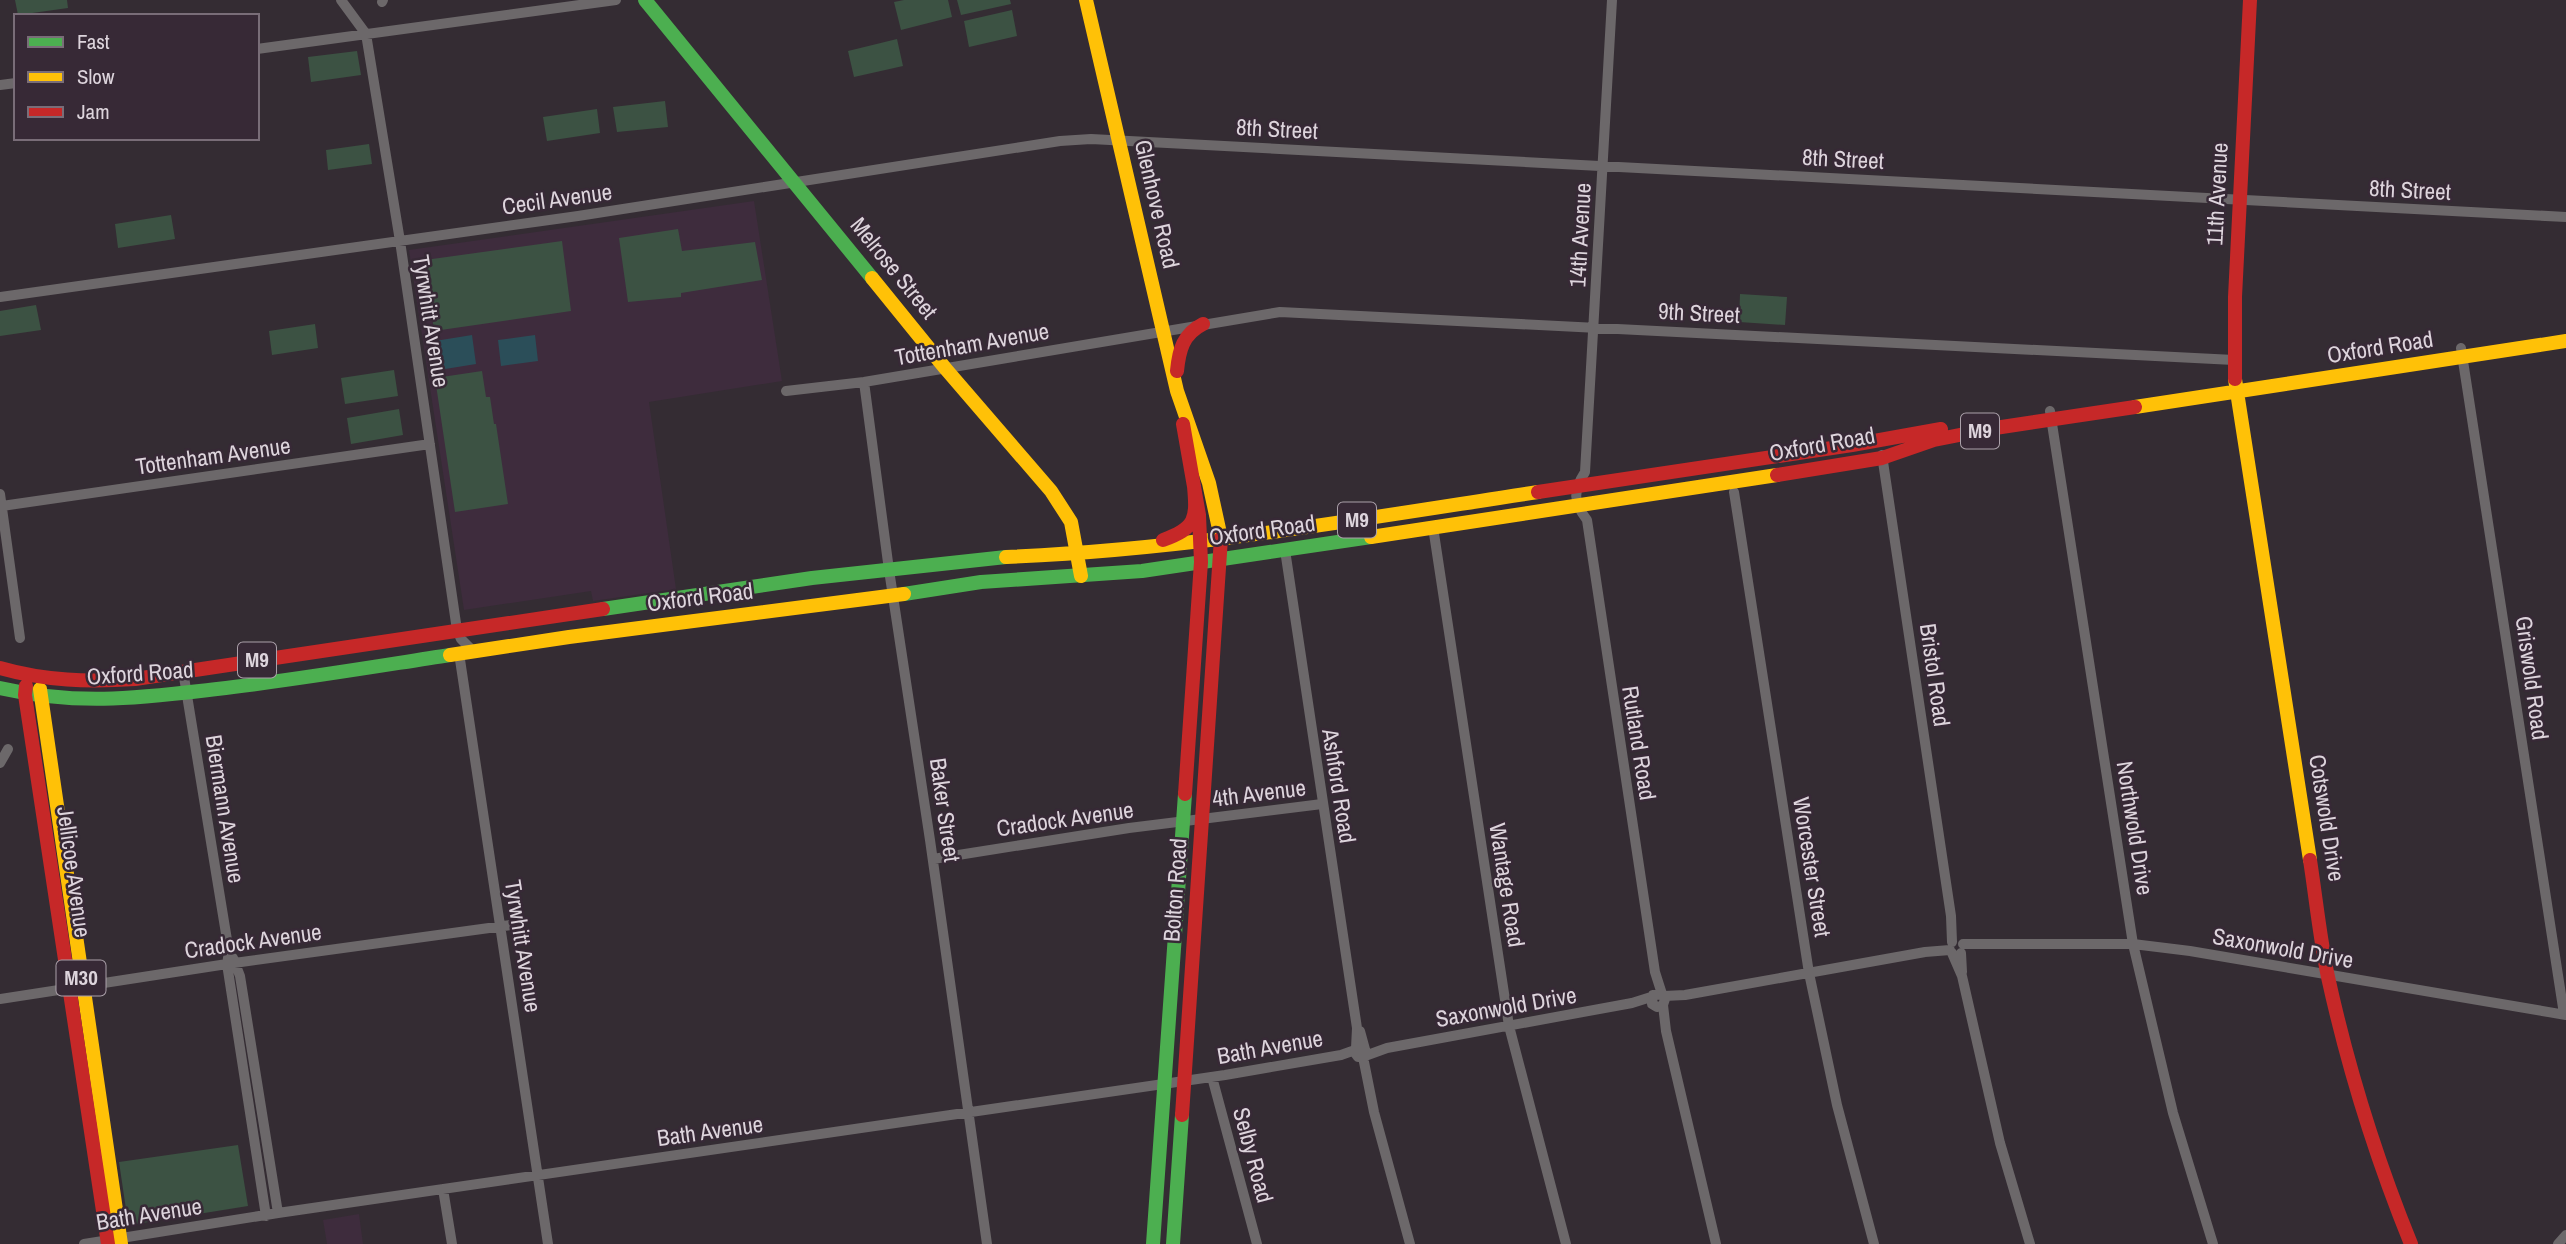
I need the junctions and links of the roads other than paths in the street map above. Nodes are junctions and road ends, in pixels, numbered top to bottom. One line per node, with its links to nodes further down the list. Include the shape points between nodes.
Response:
1 (341, 0): 8 (street, Tyrwhitt Avenue)
2 (616, 0): 7 (street)
3 (645, 0): 12 (main road, Melrose Street)
4 (1087, 0): 10 (main road, Glenhove Road)
5 (1612, 0): 11 (street, 14th Avenue)
6 (2250, 0): 13 (main road, 11th Avenue)
7 (584, 2): 8 (street)
8 (366, 34): 9 (street); 15 (street, Tyrwhitt Avenue)
9 (259, 49)
10 (1119, 140): 11 (street, 8th Street); 12 (street, Cecil Avenue, via 1060,141); 19 (main road, Glenhove Road)
11 (1603, 166): 13 (street, 8th Street); 18 (street, 14th Avenue)
12 (794, 182): 15 (street, Cecil Avenue); 24 (main road, Melrose Street)
13 (2240, 200): 14 (street, 8th Street); 23 (main road, 11th Avenue)
14 (2566, 217)
15 (400, 241): 16 (street, Cecil Avenue); 32 (street, Tyrwhitt Avenue)
16 (0, 297)
17 (1203, 324): 18 (street, 9th Street, via 1280,312); 19 (street, 9th Street); 28 (main road, via 1189,332 1182,344)
18 (1594, 327): 23 (street, 9th Street); 36 (street, 14th Avenue)
19 (1164, 331): 24 (street, Tottenham Avenue); 28 (main road, Glenhove Road)
20 (2566, 332): 22 (main road, Oxford Road / M9)
21 (2566, 341): 22 (main road, Oxford Road / M9)
22 (2462, 353): 26 (main road, Oxford Road / M9); 81 (street, Griswold Road)
23 (2234, 360): 26 (main road, 11th Avenue)
24 (945, 368): 25 (street, Tottenham Avenue); 50 (main road, Melrose Street, via 1059,502 1071,522)
25 (864, 382): 27 (street, Tottenham Avenue); 53 (street, Baker Street)
26 (2236, 385): 29 (main road, Oxford Road / M9); 77 (main road, Cotswold Drive)
27 (786, 391)
28 (1177, 391): 30 (main road, Glenhove Road)
29 (2051, 415): 31 (main road, Oxford Road / M9); 33 (main road, Oxford Road / M9, via 1934,440); 73 (street, Northwold Drive)
30 (1184, 419): 38 (main road, Glenhove Road); 46 (main road, Glenhove Road, via 1204,467)
31 (1879, 440): 33 (street, Bristol Road); 34 (main road, Oxford Road / M9)
32 (430, 444): 42 (street, Tottenham Avenue); 56 (street, Tyrwhitt Avenue)
33 (1882, 458): 37 (main road, Oxford Road / M9); 74 (street, Bristol Road)
34 (1737, 463): 35 (main road, Oxford Road / M9); 37 (street)
35 (1722, 465): 36 (main road, Oxford Road / M9); 37 (street)
36 (1590, 478): 39 (main road, Oxford Road / M9); 41 (street, 14th Avenue)
37 (1733, 485): 41 (main road, Oxford Road / M9); 76 (street, Worcester Street)
38 (1194, 486): 47 (main road, Glenhove Road); 48 (main road, via 1192,527)
39 (1576, 486): 43 (street); 46 (main road, Oxford Road / M9)
40 (0, 494): 42 (street)
41 (1595, 504): 43 (main road, Oxford Road / M9); 44 (street)
42 (2, 506): 57 (street)
43 (1577, 507): 44 (street); 45 (main road, Oxford Road / M9)
44 (1587, 520): 80 (street, Rutland Road)
45 (1433, 527): 49 (main road, Oxford Road / M9); 82 (street, Wantage Road)
46 (1221, 540): 47 (main road, Oxford Road / M9); 51 (main road, Bolton Road)
47 (1202, 543): 48 (main road, Oxford Road / M9); 52 (main road, Bolton Road)
48 (1138, 549): 50 (main road, Oxford Road / M9)
49 (1285, 550): 51 (main road, Oxford Road / M9); 67 (street, Ashford Road)
50 (1078, 554): 53 (main road, Oxford Road / M9, via 983,558); 54 (main road, Melrose Street)
51 (1221, 558): 52 (main road, Oxford Road / M9); 68 (main road, Bolton Road)
52 (1201, 562): 54 (main road, Oxford Road / M9); 69 (main road, Bolton Road)
53 (889, 570): 55 (street, Baker Street); 56 (main road, Oxford Road / M9)
54 (1081, 576): 55 (main road, Oxford Road / M9, via 981,582)
55 (895, 596): 58 (main road, Oxford Road / M9); 70 (street, Baker Street)
56 (457, 630): 58 (street, Tyrwhitt Avenue); 60 (main road, Oxford Road / M9)
57 (20, 638)
58 (466, 652): 63 (main road, Oxford Road / M9); 72 (street, Tyrwhitt Avenue)
59 (0, 668): 61 (main road, Oxford Road / M9)
60 (183, 671): 61 (main road, Oxford Road / M9, via 104,681); 63 (street, Biermann Avenue)
61 (34, 675): 64 (main road, Jellicoe Avenue / M30)
62 (0, 688): 64 (main road, Oxford Road / M9)
63 (187, 694): 64 (main road, Oxford Road / M9, via 79,700); 75 (street, Biermann Avenue)
64 (32, 696): 78 (main road, Jellicoe Avenue / M30)
65 (8, 749): 66 (street)
66 (0, 763)
67 (1322, 804): 68 (street, 4th Avenue); 83 (street, Ashford Road)
68 (1202, 820): 69 (street, Cradock Avenue); 86 (main road, Bolton Road)
69 (1185, 821): 70 (street, Cradock Avenue); 88 (main road, Bolton Road)
70 (933, 859): 89 (street, Baker Street)
71 (511, 925): 72 (street, Cradock Avenue)
72 (500, 926): 75 (street, Cradock Avenue); 90 (street, Tyrwhitt Avenue)
73 (2133, 944): 74 (street, Saxonwold Drive); 77 (street, Saxonwold Drive); 108 (street, Northwold Drive, via 2173,1114)
74 (1956, 947): 76 (street, Saxonwold Drive); 107 (street, Bristol Road, via 1998,1134)
75 (232, 963): 78 (street, Cradock Avenue); 85 (street, Biermann Avenue); 87 (street, Biermann Avenue)
76 (1809, 973): 80 (street, Saxonwold Drive); 106 (street, Worcester Street, via 1839,1116)
77 (2328, 976): 81 (street, Saxonwold Drive); 109 (main road, Cotswold Drive, via 2356,1086)
78 (76, 987): 79 (street, Cradock Avenue); 95 (main road, Jellicoe Avenue / M30)
79 (0, 999)
80 (1658, 1000): 82 (street, Saxonwold Drive); 105 (street, Rutland Road)
81 (2565, 1015)
82 (1509, 1026): 83 (street, Saxonwold Drive); 104 (street, Wantage Road)
83 (1360, 1052): 84 (street, Bath Avenue); 103 (street, Ashford Road)
84 (1212, 1077): 86 (street, Bath Avenue); 102 (street, Selby Road)
85 (257, 1079): 87 (street); 92 (street, Biermann Avenue)
86 (1184, 1080): 88 (street, Bath Avenue); 101 (main road, Bolton Road)
87 (245, 1082): 93 (street, Biermann Avenue)
88 (1164, 1082): 89 (street, Bath Avenue); 100 (main road, Bolton Road)
89 (968, 1112): 90 (street, Bath Avenue); 99 (street, Baker Street)
90 (538, 1175): 91 (street, Bath Avenue); 98 (street, Tyrwhitt Avenue)
91 (443, 1189): 92 (street, Bath Avenue); 97 (street)
92 (278, 1213): 93 (street, Bath Avenue)
93 (266, 1216): 95 (street, Bath Avenue)
94 (2566, 1234): 110 (street)
95 (115, 1241): 96 (street, Bath Avenue)
96 (84, 1244)
97 (452, 1244)
98 (548, 1244)
99 (987, 1244)
100 (1153, 1244)
101 (1173, 1244)
102 (1257, 1244)
103 (1410, 1244)
104 (1566, 1244)
105 (1716, 1244)
106 (1874, 1244)
107 (2029, 1244)
108 (2213, 1244)
109 (2411, 1244)
110 (2558, 1244)

